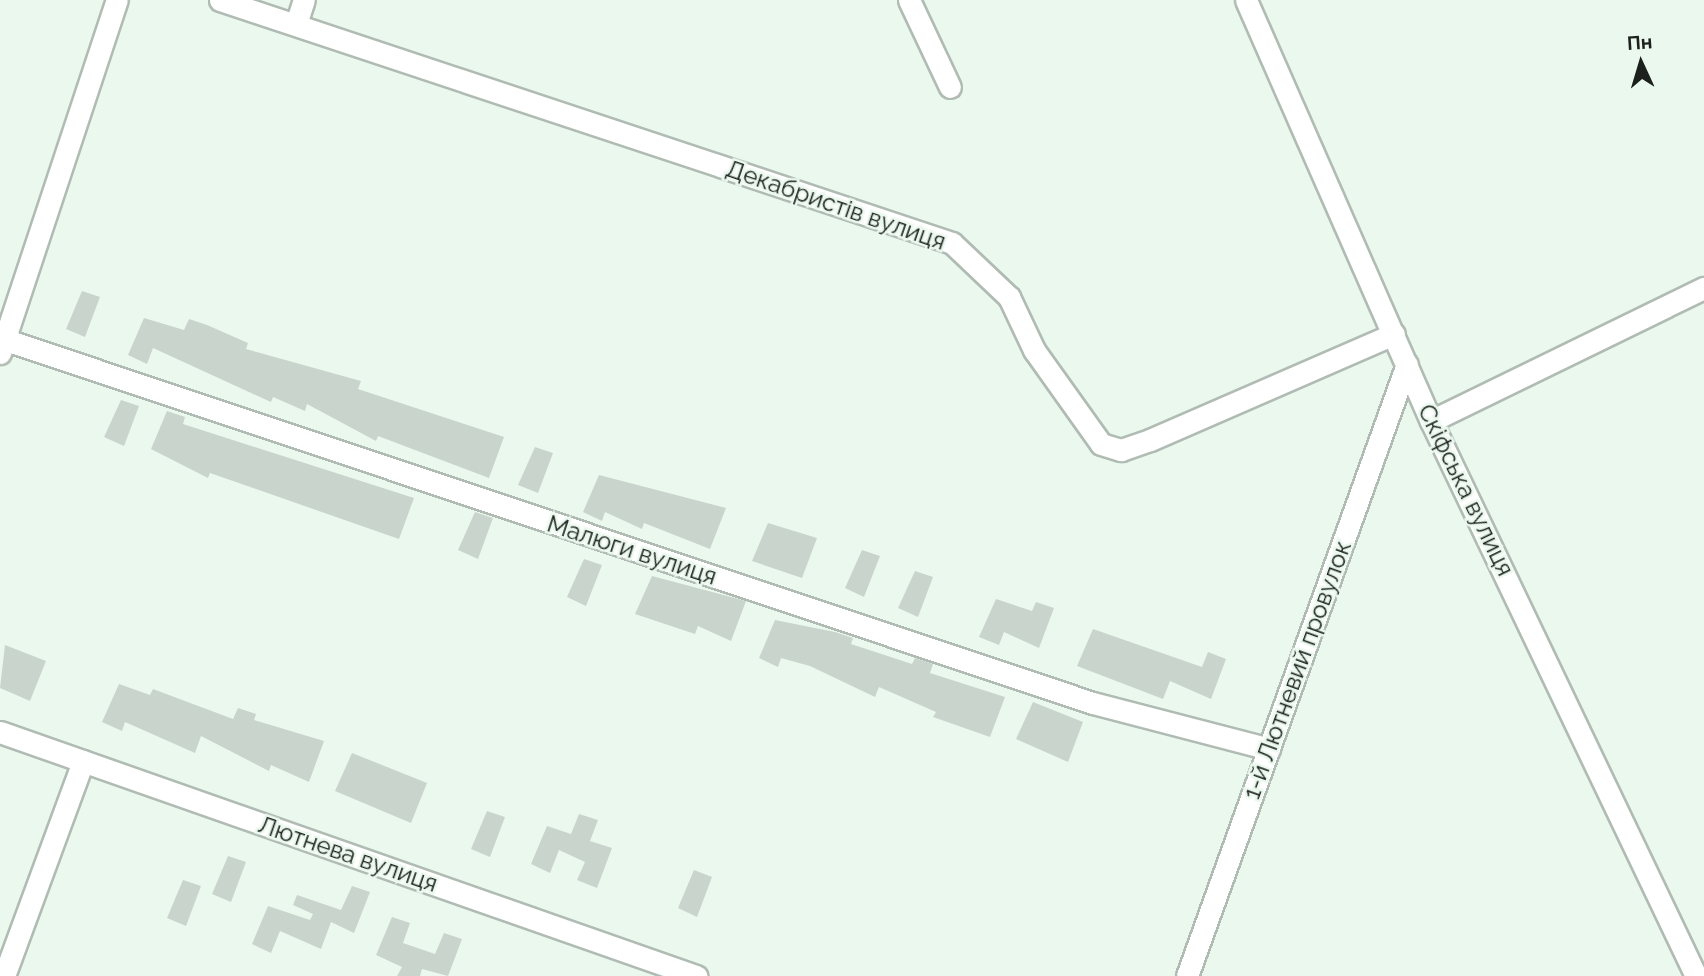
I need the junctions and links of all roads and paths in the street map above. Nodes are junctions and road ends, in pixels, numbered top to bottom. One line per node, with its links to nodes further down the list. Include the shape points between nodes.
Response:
1 (117, 0): 10 (street)
2 (220, 0): 6 (street, Декабристів вулиця)
3 (304, 0): 6 (street)
4 (909, 0): 7 (street)
5 (1246, 0): 9 (street, Скіфська вулиця)
6 (296, 24): 9 (street, Декабристів вулиця, via 952,243 1009,297 1034,350 1101,444 1121,450)
7 (950, 87)
8 (1704, 288): 12 (street)
9 (1394, 334): 11 (street, Скіфська вулиця)
10 (2, 343): 14 (street, Малюги вулиця, via 1093,703)
11 (1407, 364): 12 (street, Скіфська вулиця); 14 (street, 1-й Лютневий провулок)
12 (1431, 421): 19 (street, Скіфська вулиця)
13 (0, 732): 15 (street, Лютнева вулиця)
14 (1269, 749): 18 (street, 1-й Лютневий провулок)
15 (83, 761): 16 (street); 17 (street, Лютнева вулиця)
16 (4, 976)
17 (696, 976)
18 (1187, 976)
19 (1696, 976)

